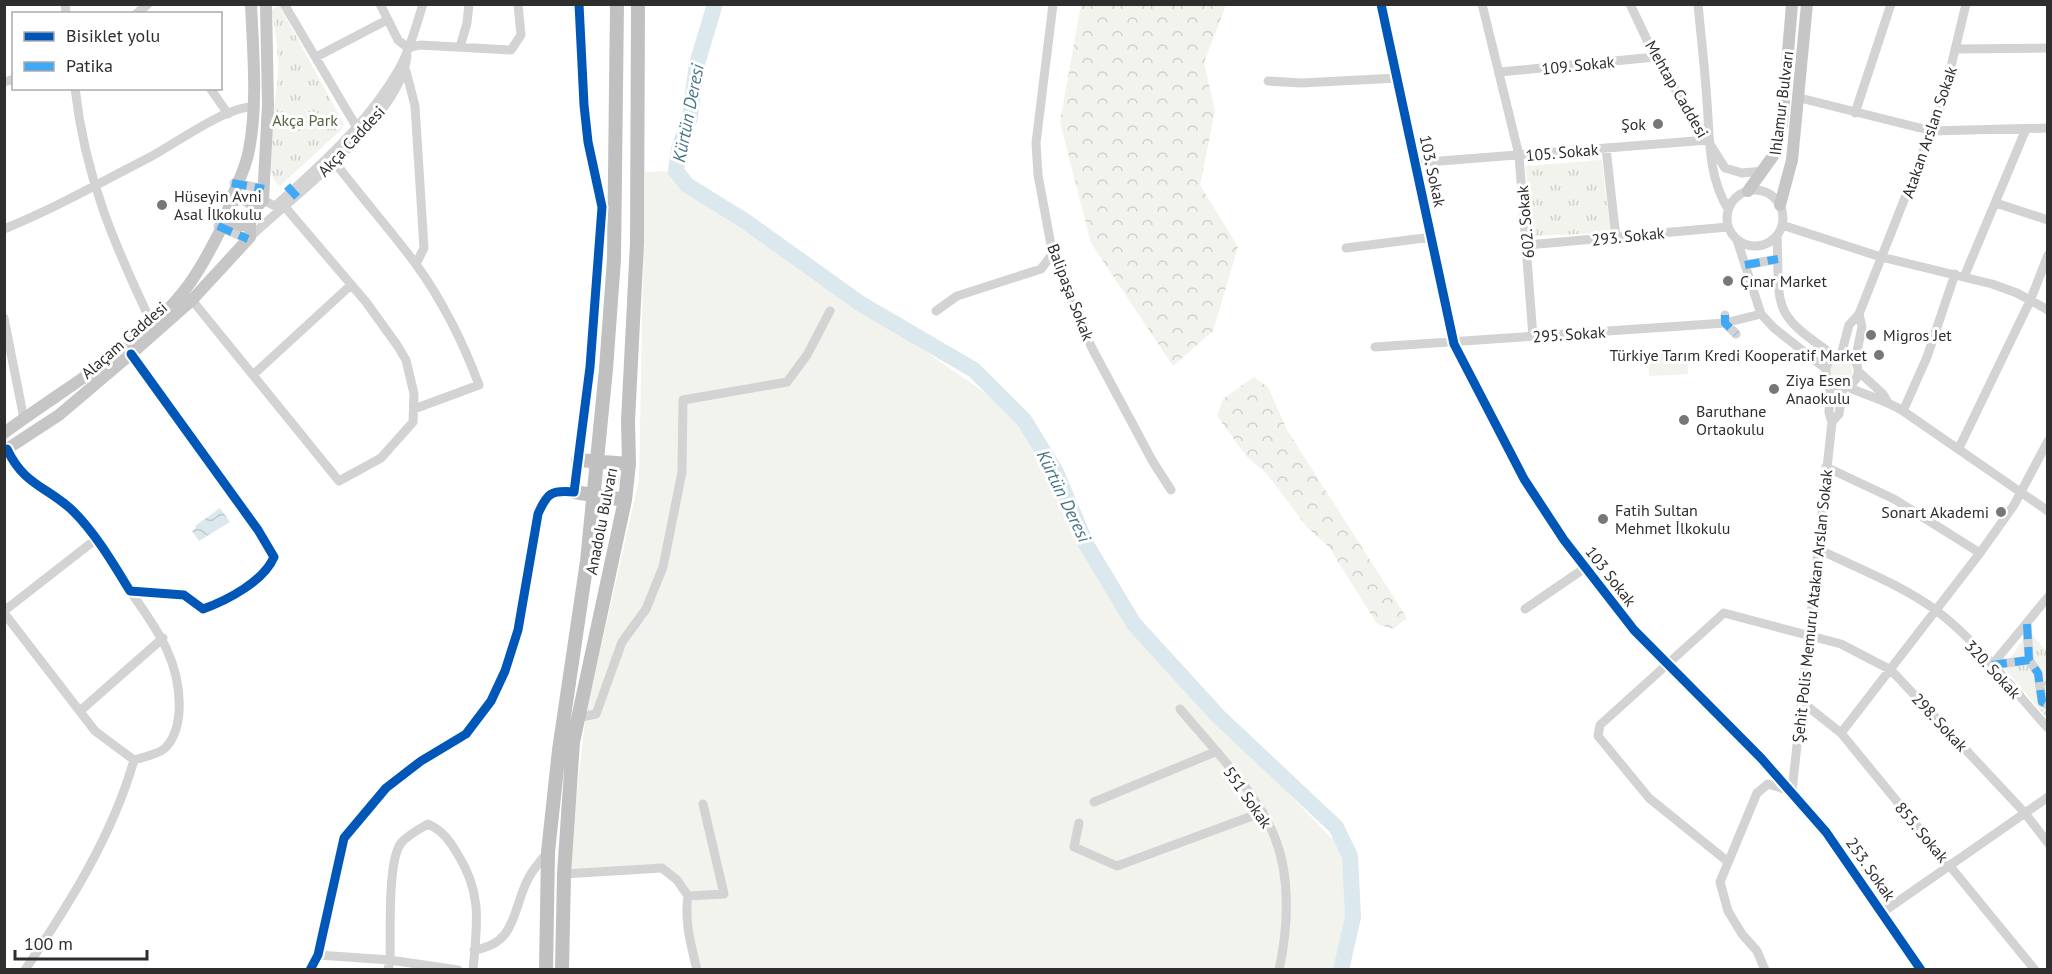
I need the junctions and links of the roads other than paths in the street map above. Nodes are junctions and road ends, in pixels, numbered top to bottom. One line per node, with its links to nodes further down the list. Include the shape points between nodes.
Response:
1 (251, 4): 34 (main road, Alaçam Caddesi)
2 (266, 4): 51 (main road, via 268,105)
3 (284, 4): 25 (street)
4 (380, 4): 20 (street)
5 (423, 4): 22 (street, Akça Caddesi)
6 (469, 4): 21 (street)
7 (518, 4): 21 (street, via 521,35 511,50)
8 (579, 4): 108 (street, via 588,142 602,207 590,367)
9 (617, 4): 109 (highway, Anadolu Bulvarı, via 614,259)
10 (638, 4): 110 (highway, Anadolu Bulvarı, via 637,243)
11 (1053, 4): 70 (street, Balipaşa Sokak, via 1036,143 1038,175)
12 (1381, 4): 29 (street, 103. Sokak)
13 (1482, 4): 28 (street, 602. Sokak)
14 (1630, 4): 26 (street, Mehtap Caddesi)
15 (1698, 4): 41 (street)
16 (1792, 4): 46 (main road, Ihlamur Bulvarı, via 1782,124 1773,156)
17 (1807, 4): 33 (main road, Ihlamur Bulvarı)
18 (1891, 4): 35 (street)
19 (1966, 4): 24 (street, Atakan Arslan Sokak)
20 (387, 20): 22 (street, via 398,40); 25 (street)
21 (460, 47): 22 (street)
22 (408, 48): 27 (street, Akça Caddesi); 37 (street, Akça Caddesi, via 389,84)
23 (2048, 48): 24 (street)
24 (1957, 49): 40 (street, Atakan Arslan Sokak)
25 (316, 57): 37 (street)
26 (1655, 57): 28 (street, 109. Sokak); 41 (street, Mehtap Caddesi)
27 (406, 71): 44 (street, Akça Caddesi, via 385,104); 74 (street, via 415,106 423,248)
28 (1500, 72): 43 (street, 602. Sokak)
29 (1398, 78): 30 (street); 45 (street, 103. Sokak)
30 (1268, 81)
31 (75, 90): 48 (street)
32 (211, 90): 36 (street)
33 (1800, 98): 35 (street); 53 (main road, Ihlamur Bulvarı, via 1792,160)
34 (254, 106): 36 (street); 47 (main road, Alaçam Caddesi, via 249,152)
35 (1855, 113): 40 (street)
36 (228, 114): 48 (street)
37 (356, 126): 44 (street, Akça Caddesi)
38 (2048, 128): 39 (street)
39 (2026, 129): 40 (street); 52 (street)
40 (1932, 131): 72 (street, Atakan Arslan Sokak)
41 (1708, 140): 42 (street, 105. Sokak); 46 (street, via 1725,168 1743,173); 55 (street, Mehtap Caddesi, via 1715,182)
42 (1606, 148): 43 (street, 105. Sokak); 66 (street)
43 (1519, 155): 45 (street, 105. Sokak); 68 (street, 602. Sokak)
44 (332, 158): 50 (street, Akça Caddesi); 74 (street)
45 (1415, 163): 64 (street, 103. Sokak)
46 (1763, 171): 49 (main road, Ihlamur Bulvarı)
47 (235, 183): 51 (street); 56 (main road, Alaçam Caddesi)
48 (93, 184): 62 (street); 87 (street, via 106,224)
49 (1748, 191): 53 (street, via 1766,193); 55 (street)
50 (293, 193): 51 (street, via 274,206); 54 (street, Akça Caddesi)
51 (264, 194): 57 (main road)
52 (1996, 203): 58 (street); 76 (street)
53 (1780, 205): 59 (street)
54 (285, 207): 65 (street, Akça Caddesi); 77 (street)
55 (1728, 209): 61 (street)
56 (229, 210): 57 (main road, via 237,225); 57 (main road, via 238,199 246,200); 60 (main road, Alaçam Caddesi)
57 (252, 216): 65 (main road)
58 (2048, 220)
59 (1782, 225): 63 (street); 72 (street)
60 (220, 227): 65 (street); 87 (main road, Alaçam Caddesi, via 206,259 183,292)
61 (1728, 227): 66 (street, 293. Sokak); 67 (street)
62 (4, 229)
63 (1777, 236): 67 (street, via 1753,246); 73 (street)
64 (1432, 237): 69 (street); 90 (street, 103. Sokak)
65 (249, 238): 78 (main road, Alaçam Caddesi)
66 (1616, 238): 68 (street, 293. Sokak)
67 (1737, 240): 75 (street)
68 (1527, 245): 89 (street, 602. Sokak)
69 (1346, 248)
70 (1054, 252): 82 (street, via 1035,272 957,296); 112 (street, Balipaşa Sokak, via 1094,352)
71 (2048, 255): 79 (street)
72 (1881, 257): 76 (street); 84 (street, Atakan Arslan Sokak)
73 (1778, 260): 75 (street); 93 (street, via 1778,295 1784,315 1803,334)
74 (416, 264): 100 (street, via 450,322 478,385)
75 (1745, 266): 83 (street)
76 (1960, 275): 79 (street); 101 (street)
77 (351, 285): 96 (street); 100 (street, via 406,360)
78 (192, 300): 92 (main road, Alaçam Caddesi); 96 (street)
79 (2030, 301): 81 (street); 106 (street)
80 (830, 310): 139 (street, via 807,355 787,382 683,400 682,472 663,567 646,609 622,642 596,714)
81 (2048, 310)
82 (936, 311)
83 (1761, 314): 86 (street, 295. Sokak); 95 (street)
84 (1859, 314): 93 (street, via 1849,325); 94 (street, via 1862,327)
85 (4, 318): 102 (street)
86 (1725, 319): 88 (street); 89 (street, 295. Sokak)
87 (152, 324): 102 (main road, Alaçam Caddesi)
88 (1736, 334)
89 (1533, 337): 90 (street, 295. Sokak)
90 (1454, 344): 91 (street, 295. Sokak); 121 (street, 103 Sokak, via 1524,479)
91 (1375, 347)
92 (131, 354): 107 (main road, Alaçam Caddesi, via 59,415); 122 (street, via 194,438 274,557 258,577 221,602 203,609 184,595)
93 (1838, 356): 94 (street); 95 (street)
94 (1857, 366): 98 (street, via 1856,380); 99 (street)
95 (1826, 369): 97 (street)
96 (254, 374): 100 (street, via 339,481 381,458 414,422)
97 (1830, 382): 98 (street); 103 (street)
98 (1845, 387): 99 (street); 103 (street, via 1839,414)
99 (1887, 401): 101 (street)
100 (414, 409)
101 (1904, 411): 106 (street)
102 (24, 418): 104 (main road, Alaçam Caddesi)
103 (1832, 422): 111 (street, Şehit Polis Memuru Atakan Arslan Sokak)
104 (4, 433)
105 (2048, 441): 113 (street)
106 (1959, 448): 113 (street)
107 (6, 450): 118 (street, via 31,483 73,511)
108 (578, 460): 109 (highway); 114 (street)
109 (597, 462): 110 (highway); 115 (highway, Anadolu Bulvarı)
110 (629, 464): 116 (highway, Anadolu Bulvarı)
111 (1826, 467): 119 (street, Şehit Polis Memuru Atakan Arslan Sokak); 120 (street, via 1894,499)
112 (1171, 490)
113 (2021, 490): 117 (street); 120 (street)
114 (574, 492): 115 (highway); 159 (street, via 551,493 544,498 518,630 506,671 491,701 466,734 421,761 386,789 344,838)
115 (593, 495): 116 (highway); 152 (highway, Anadolu Bulvarı)
116 (625, 500): 139 (highway, Anadolu Bulvarı)
117 (2048, 511)
118 (95, 540): 122 (street); 126 (street)
119 (1818, 549): 125 (street, 320. Sokak); 128 (street, Şehit Polis Memuru Atakan Arslan Sokak)
120 (1980, 553): 125 (street)
121 (1585, 568): 124 (street); 131 (street, 103 Sokak, via 1634,630)
122 (130, 591): 129 (street)
123 (2048, 597): 127 (street)
124 (1526, 609)
125 (1937, 611): 132 (street, 320. Sokak); 133 (street)
126 (4, 612): 138 (street)
127 (2027, 624): 130 (street); 132 (street)
128 (1808, 634): 131 (street, 298. Sokak, via 1724,613); 133 (street, 298. Sokak, via 1841,644); 134 (street, Şehit Polis Memuru Atakan Arslan Sokak)
129 (163, 638): 138 (street); 143 (street, via 175,667 178,726 164,748)
130 (2029, 660): 132 (street); 135 (street, via 2038,674)
131 (1669, 665): 144 (street, 103 Sokak); 153 (street, via 1600,725 1598,736 1649,798)
132 (1992, 665): 137 (street, 320. Sokak)
133 (1891, 670): 141 (street); 149 (street, 298. Sokak)
134 (1802, 702): 141 (street, 855. Sokak); 144 (street, Şehit Polis Memuru Atakan Arslan Sokak)
135 (2045, 703): 137 (street)
136 (1180, 709): 142 (street, 551 Sokak)
137 (2032, 710): 140 (street, 320. Sokak)
138 (80, 711): 143 (street, via 95,731)
139 (576, 718): 155 (highway, Anadolu Bulvarı)
140 (2048, 728)
141 (1841, 733): 154 (street, 855. Sokak)
142 (1215, 752): 146 (street); 148 (street, 551 Sokak)
143 (134, 760): 161 (street, via 125,791 88,870)
144 (1792, 791): 153 (street, via 1768,784 1758,793); 157 (street, 253. Sokak)
145 (2048, 797): 149 (street)
146 (1094, 802)
147 (703, 804): 156 (street, via 724,894)
148 (1263, 812): 150 (street, via 1117,866 1074,847); 168 (street, 551 Sokak, via 1276,839 1285,879 1285,942)
149 (2024, 812): 151 (street, 298. Sokak); 154 (street)
150 (1079, 823)
151 (2048, 843)
152 (548, 852): 158 (street, via 528,879 506,935 490,948); 165 (highway, Anadolu Bulvarı)
153 (1727, 861): 169 (street, via 1720,882 1728,911)
154 (1949, 864): 157 (street); 171 (street, 855. Sokak)
155 (564, 874): 156 (street, via 662,868 678,880); 166 (highway, Anadolu Bulvarı)
156 (688, 896): 167 (street, via 689,940)
157 (1883, 912): 170 (street, 253. Sokak)
158 (474, 950): 160 (street, via 477,898 472,879 447,837 428,824 402,842 396,852); 164 (street)
159 (318, 955): 160 (street); 162 (street)
160 (389, 965): 163 (street)
161 (25, 969)
162 (310, 969)
163 (458, 969)
164 (473, 969)
165 (546, 969)
166 (562, 969)
167 (697, 969)
168 (1279, 969)
169 (1765, 969)
170 (1921, 969)
171 (2035, 969)

